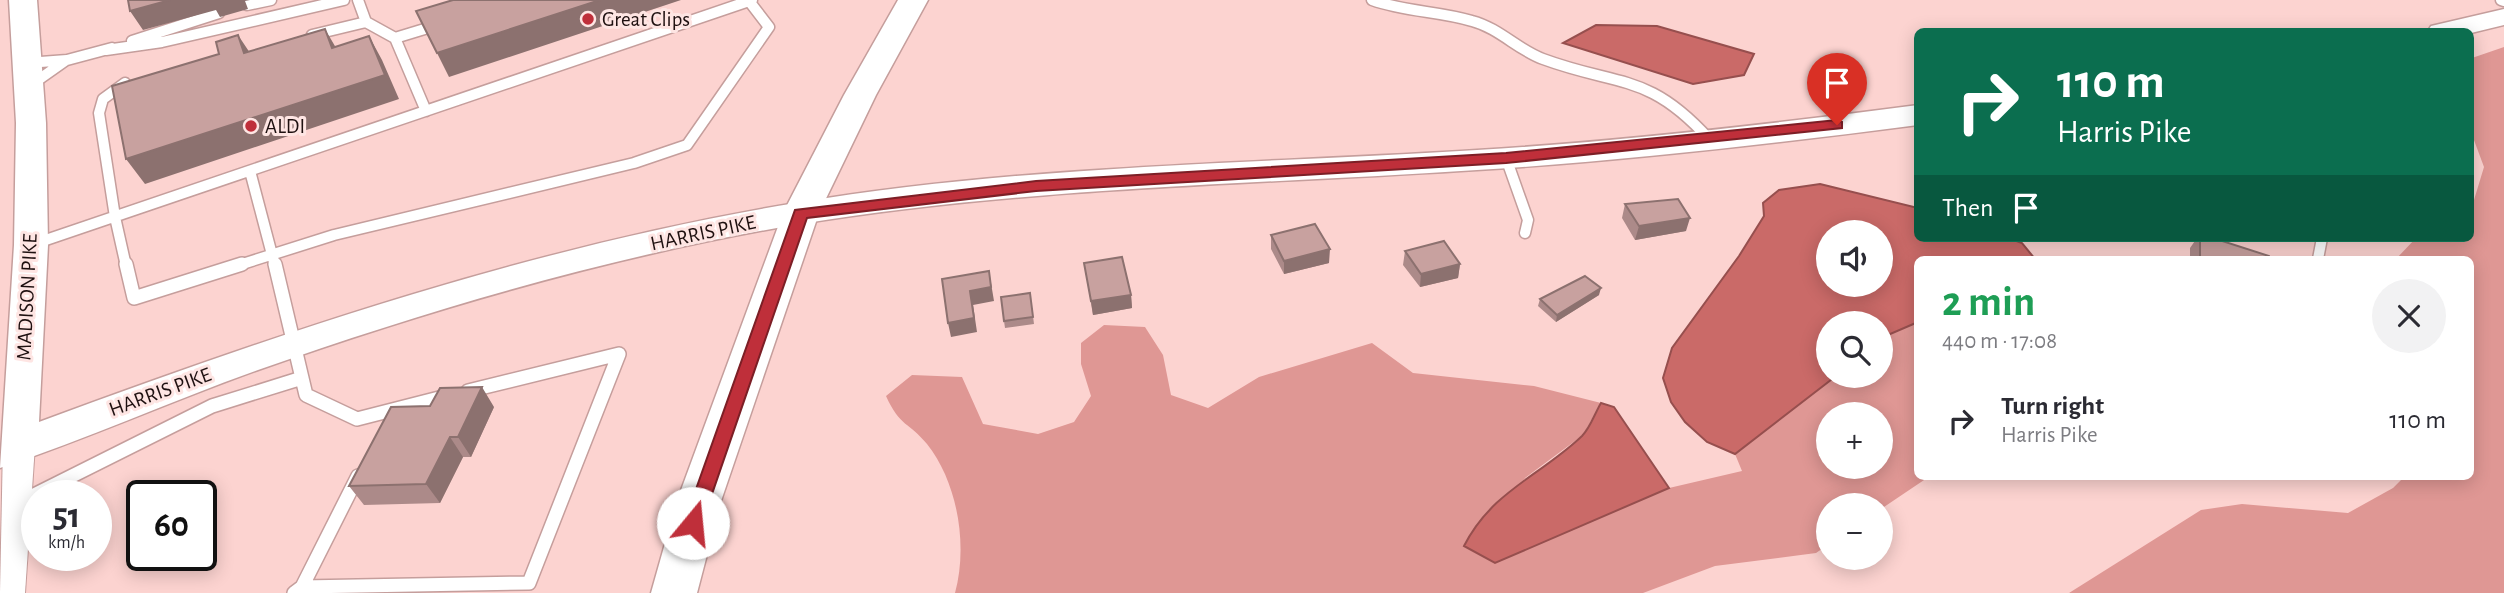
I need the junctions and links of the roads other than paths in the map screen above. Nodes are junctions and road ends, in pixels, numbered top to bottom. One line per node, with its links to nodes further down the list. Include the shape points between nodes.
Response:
1 (23, 0): 18 (main road, MADISON PIKE)
2 (271, 0): 8 (lane)
3 (344, 0): 16 (lane, via 162,42)
4 (751, 0): 20 (lane); 29 (lane, via 769,27 687,145 634,163)
5 (913, 0): 25 (main road)
6 (1372, 0): 22 (lane, via 1397,10 1484,23 1543,59 1640,85 1684,110)
7 (359, 4): 12 (lane)
8 (247, 5)
9 (219, 13): 16 (lane)
10 (2504, 17): 13 (main road)
11 (456, 19): 15 (lane)
12 (366, 22): 14 (lane); 15 (lane)
13 (2458, 28)
14 (302, 38)
15 (395, 38): 20 (lane)
16 (106, 50): 17 (lane)
17 (67, 60): 18 (lane); 18 (lane)
18 (27, 75): 28 (main road, MADISON PIKE)
19 (135, 80): 26 (lane, via 103,99 99,113)
20 (426, 111): 24 (lane)
21 (1914, 115): 22 (main road, HARRIS PIKE)
22 (1709, 139): 23 (main road, HARRIS PIKE)
23 (1506, 158): 25 (main road, HARRIS PIKE, via 1036,186); 27 (lane, via 1528,220)
24 (250, 171): 26 (lane); 29 (lane)
25 (801, 213): 30 (main road, HARRIS PIKE, via 539,270 415,305); 38 (main road, via 699,501)
26 (115, 217): 28 (lane); 29 (lane, via 134,298)
27 (1525, 233)
28 (31, 245): 33 (main road, MADISON PIKE)
29 (272, 255): 30 (lane)
30 (299, 361): 31 (lane, via 306,396 356,419); 33 (main road, HARRIS PIKE); 35 (lane)
31 (391, 410): 32 (lane); 36 (lane, via 619,354 529,583)
32 (379, 434)
33 (10, 449): 35 (street, MADISON PIKE)
34 (368, 457): 36 (lane)
35 (14, 504): 37 (street, MADISON PIKE)
36 (298, 590)
37 (7, 593)
38 (674, 593)

